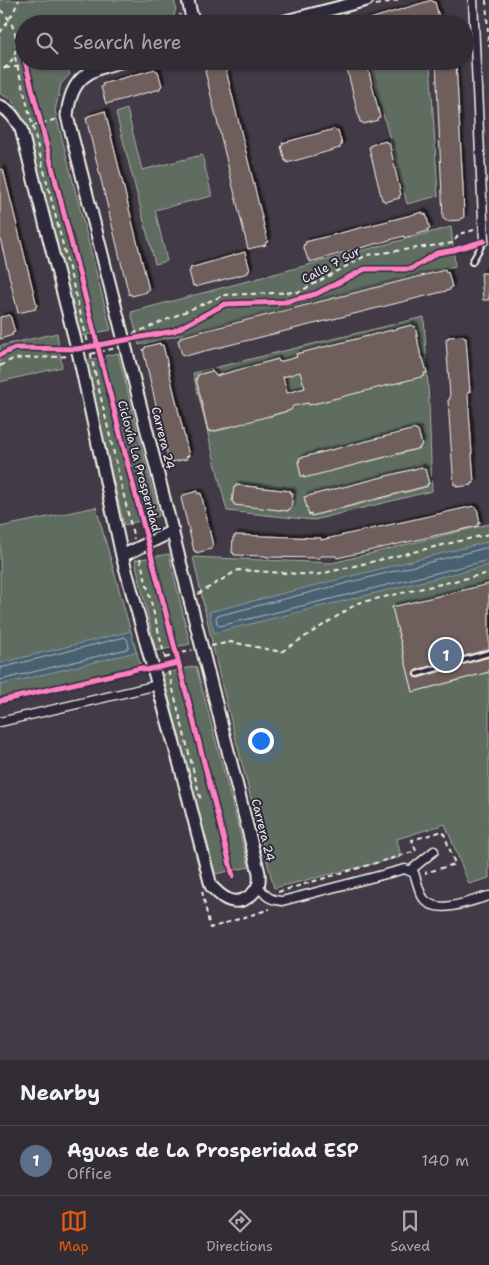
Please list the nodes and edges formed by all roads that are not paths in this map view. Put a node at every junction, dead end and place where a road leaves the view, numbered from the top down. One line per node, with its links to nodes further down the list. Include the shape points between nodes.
1 (188, 0): 4 (street)
2 (367, 0): 5 (street)
3 (474, 0): 8 (street)
4 (191, 15)
5 (309, 15)
6 (97, 70): 10 (street, Carrera 24, via 76,83 69,98 68,116 128,340)
7 (0, 106): 11 (street, via 27,128 82,353)
8 (484, 241): 9 (lane)
9 (472, 262)
10 (173, 531): 11 (street); 18 (street, Carrera 24, via 260,874)
11 (122, 556): 14 (street)
12 (489, 653): 13 (lane)
13 (417, 674)
14 (158, 685): 15 (street); 18 (street, via 211,886 221,896 233,901 248,898)
15 (0, 722)
16 (434, 851): 17 (street)
17 (411, 870): 18 (street, via 399,869 282,901 272,900); 19 (street, via 424,899 432,906 445,907)
18 (258, 886)
19 (489, 896)

